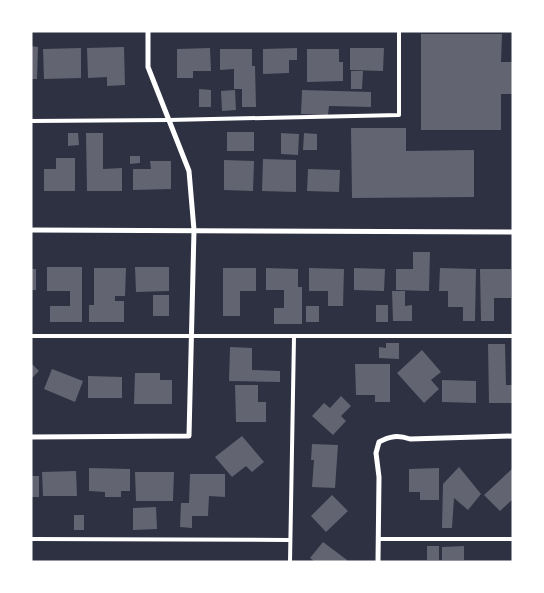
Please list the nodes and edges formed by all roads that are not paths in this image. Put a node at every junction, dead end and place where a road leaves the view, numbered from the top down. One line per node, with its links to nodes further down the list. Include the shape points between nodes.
1 (148, 31): 4 (street, via 148,67)
2 (399, 31): 4 (lane, via 399,116)
3 (31, 120): 4 (lane)
4 (169, 120): 6 (street, via 189,171)
5 (31, 230): 6 (street)
6 (194, 230): 7 (street); 9 (street)
7 (513, 232)
8 (31, 336): 9 (lane)
9 (192, 336): 10 (lane); 13 (street, via 189,436)
10 (294, 336): 11 (lane); 17 (lane)
11 (513, 336)
12 (513, 436): 15 (street, via 410,439 400,436 379,442 376,453)
13 (31, 437)
14 (31, 539): 17 (lane)
15 (379, 539): 16 (lane); 19 (street)
16 (513, 539)
17 (290, 540): 18 (lane)
18 (290, 562)
19 (378, 562)

